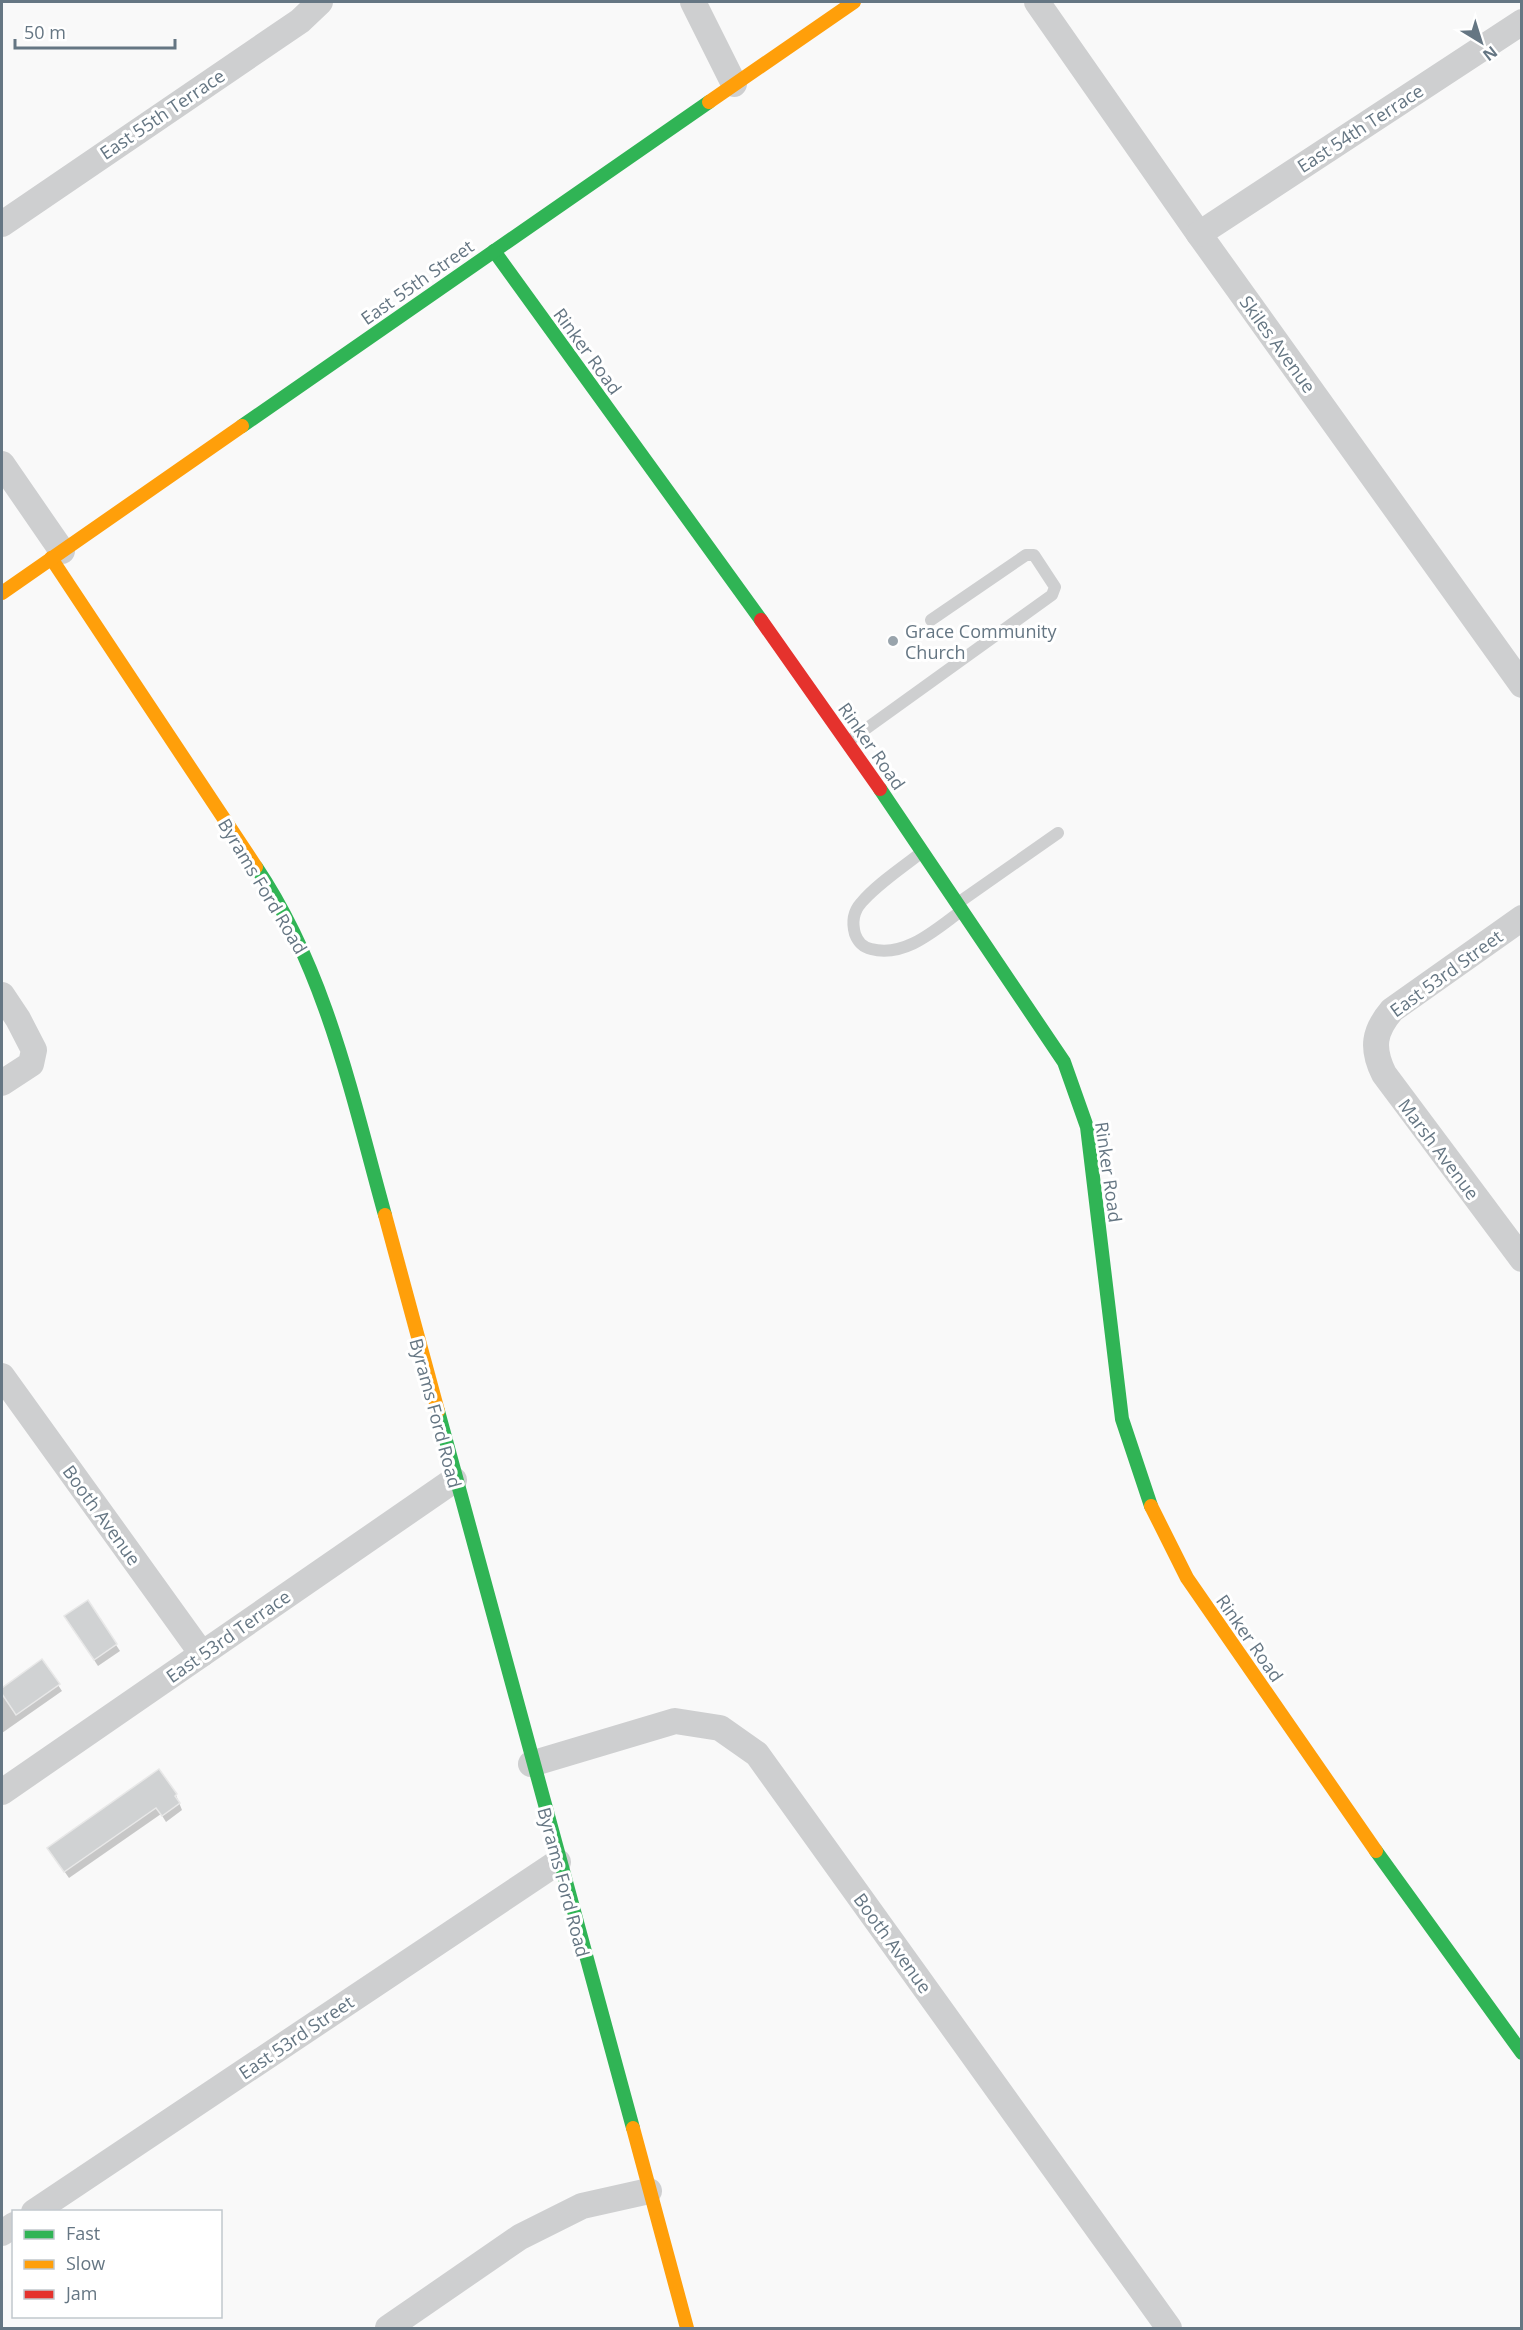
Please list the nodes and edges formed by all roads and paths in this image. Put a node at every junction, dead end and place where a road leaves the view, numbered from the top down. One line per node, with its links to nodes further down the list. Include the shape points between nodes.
1 (320, 2): 7 (street, East 55th Terrace, via 300,21)
2 (693, 2): 6 (street)
3 (854, 2): 6 (street, East 55th Street)
4 (1037, 2): 8 (street, Skiles Avenue)
5 (1521, 22): 8 (street, East 54th Terrace)
6 (734, 84): 9 (street, East 55th Street)
7 (2, 224)
8 (1199, 234): 14 (street, Skiles Avenue)
9 (494, 251): 11 (street, East 55th Street); 15 (street, Rinker Road)
10 (2, 464): 11 (street)
11 (57, 554): 12 (street, East 55th Street); 25 (street, Byrams Ford Road, via 260,872 307,960 338,1044)
12 (2, 593)
13 (931, 620): 15 (lane, via 1026,555 1034,555 1055,587 1052,595)
14 (1521, 685)
15 (848, 741): 17 (street, Rinker Road)
16 (1058, 833): 18 (lane)
17 (922, 851): 18 (street, Rinker Road); 18 (lane, via 861,903 854,915 857,941 865,947 893,951 929,935)
18 (960, 907): 30 (street, Rinker Road, via 1064,1062 1087,1127 1122,1419 1150,1505 1187,1578)
19 (1521, 918): 21 (street, East 53rd Street, via 1392,1010)
20 (2, 995): 22 (street, via 34,1050 31,1064)
21 (1377, 1032): 23 (street, Marsh Avenue, via 1376,1058 1384,1074)
22 (2, 1083)
23 (1521, 1259)
24 (2, 1376): 26 (street, Booth Avenue)
25 (454, 1480): 26 (street, East 53rd Terrace); 27 (street, Byrams Ford Road)
26 (202, 1653): 28 (street, East 53rd Terrace)
27 (531, 1764): 29 (street, Byrams Ford Road); 35 (street, Booth Avenue, via 675,1721 720,1728 757,1754)
28 (2, 1792)
29 (558, 1862): 31 (street, Byrams Ford Road); 32 (street, East 53rd Street)
30 (1521, 2053)
31 (649, 2191): 33 (street, via 582,2206 520,2237); 34 (street, Byrams Ford Road)
32 (36, 2210)
33 (388, 2328)
34 (687, 2328)
35 (1169, 2328)

